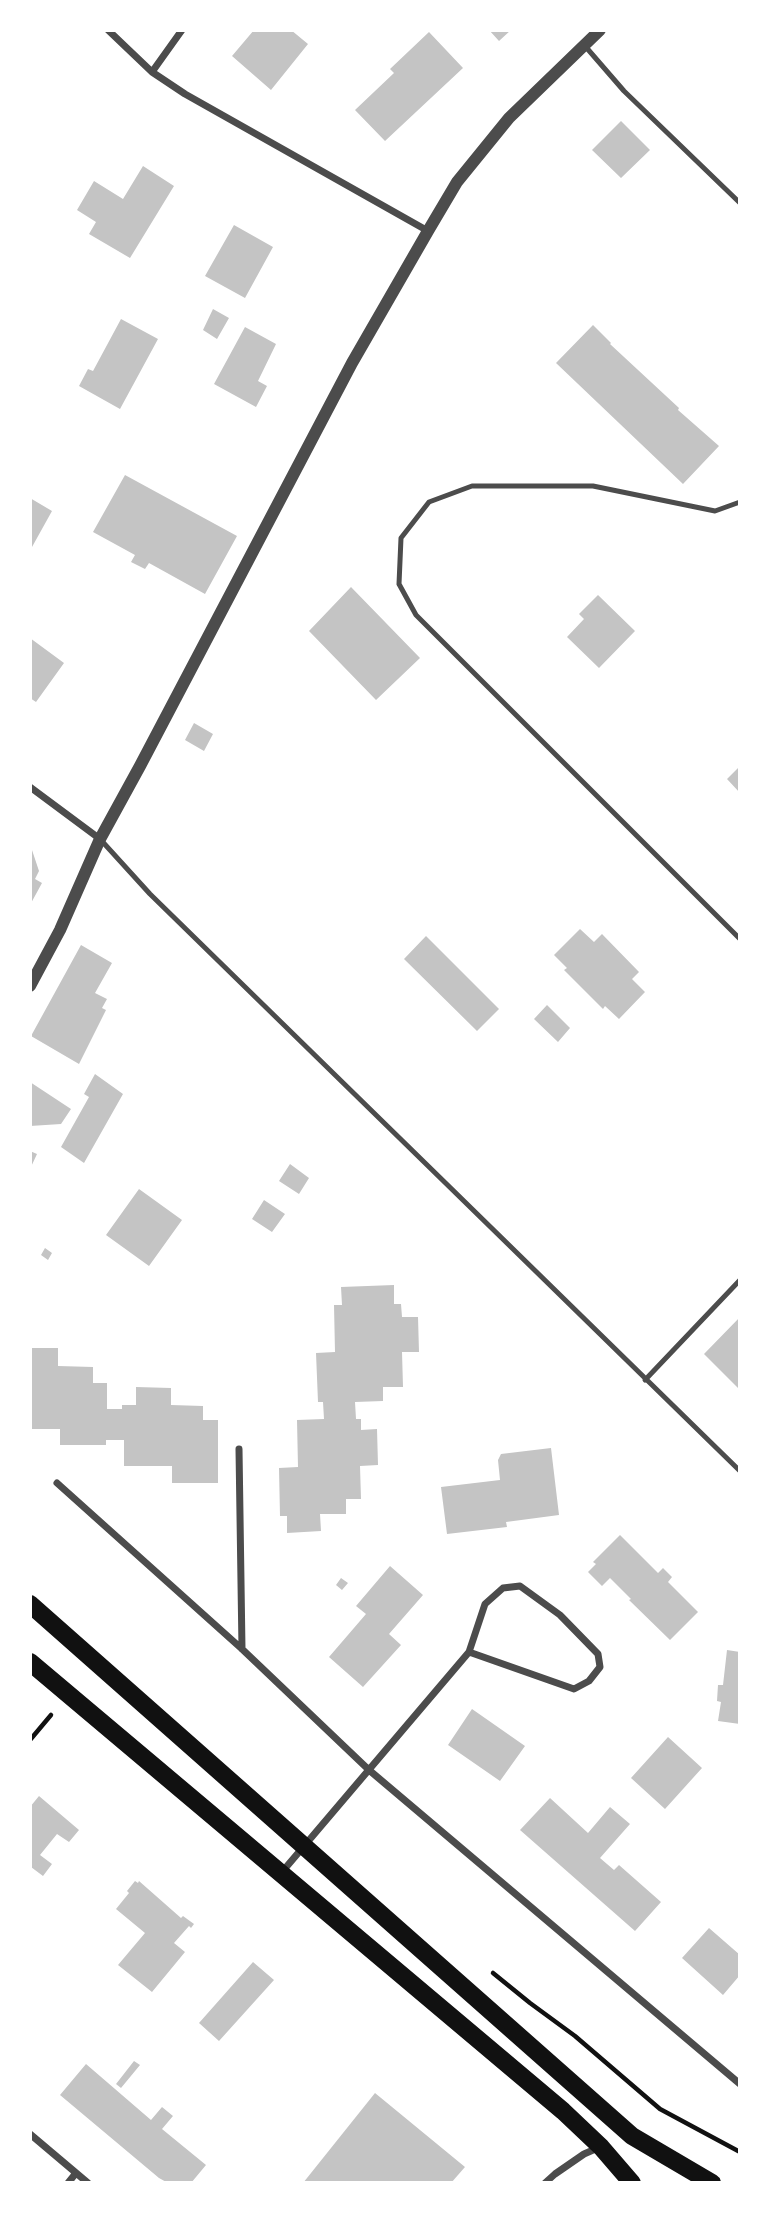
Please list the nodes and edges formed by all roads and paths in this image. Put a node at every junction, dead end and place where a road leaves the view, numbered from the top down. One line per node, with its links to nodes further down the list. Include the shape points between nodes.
1 (108, 30): 5 (street)
2 (182, 30): 5 (street)
3 (600, 30): 4 (street)
4 (584, 45): 6 (lane, via 624,91); 7 (street, via 509,118 457,183)
5 (152, 72): 7 (street)
6 (740, 203)
7 (428, 231): 10 (street, via 352,363)
8 (740, 502): 11 (lane, via 715,511 593,486 472,486 429,502 401,538 400,584 416,615)
9 (30, 787): 10 (street)
10 (100, 839): 12 (street, via 61,930); 14 (lane, via 150,894)
11 (740, 939)
12 (30, 986)
13 (740, 1280): 14 (lane)
14 (645, 1380): 16 (lane)
15 (239, 1449): 19 (street)
16 (740, 1471)
17 (57, 1483): 19 (street)
18 (30, 1604): 25 (main road)
19 (242, 1649): 24 (street)
20 (469, 1652): 20 (street, via 485,1604 503,1588 520,1586 560,1615 598,1654 600,1667 589,1681 574,1689); 24 (street)
21 (30, 1662): 26 (main road)
22 (56, 1709): 23 (path)
23 (30, 1740)
24 (369, 1770): 25 (street); 28 (street)
25 (304, 1845): 26 (street); 37 (main road, via 632,2136)
26 (281, 1873): 30 (main road)
27 (488, 1969): 31 (path, via 660,2109)
28 (740, 2084)
29 (30, 2134): 32 (street)
30 (601, 2147): 35 (street); 36 (main road)
31 (740, 2152)
32 (76, 2174): 33 (street); 34 (street)
33 (68, 2183)
34 (88, 2183)
35 (545, 2183)
36 (632, 2183)
37 (712, 2183)

